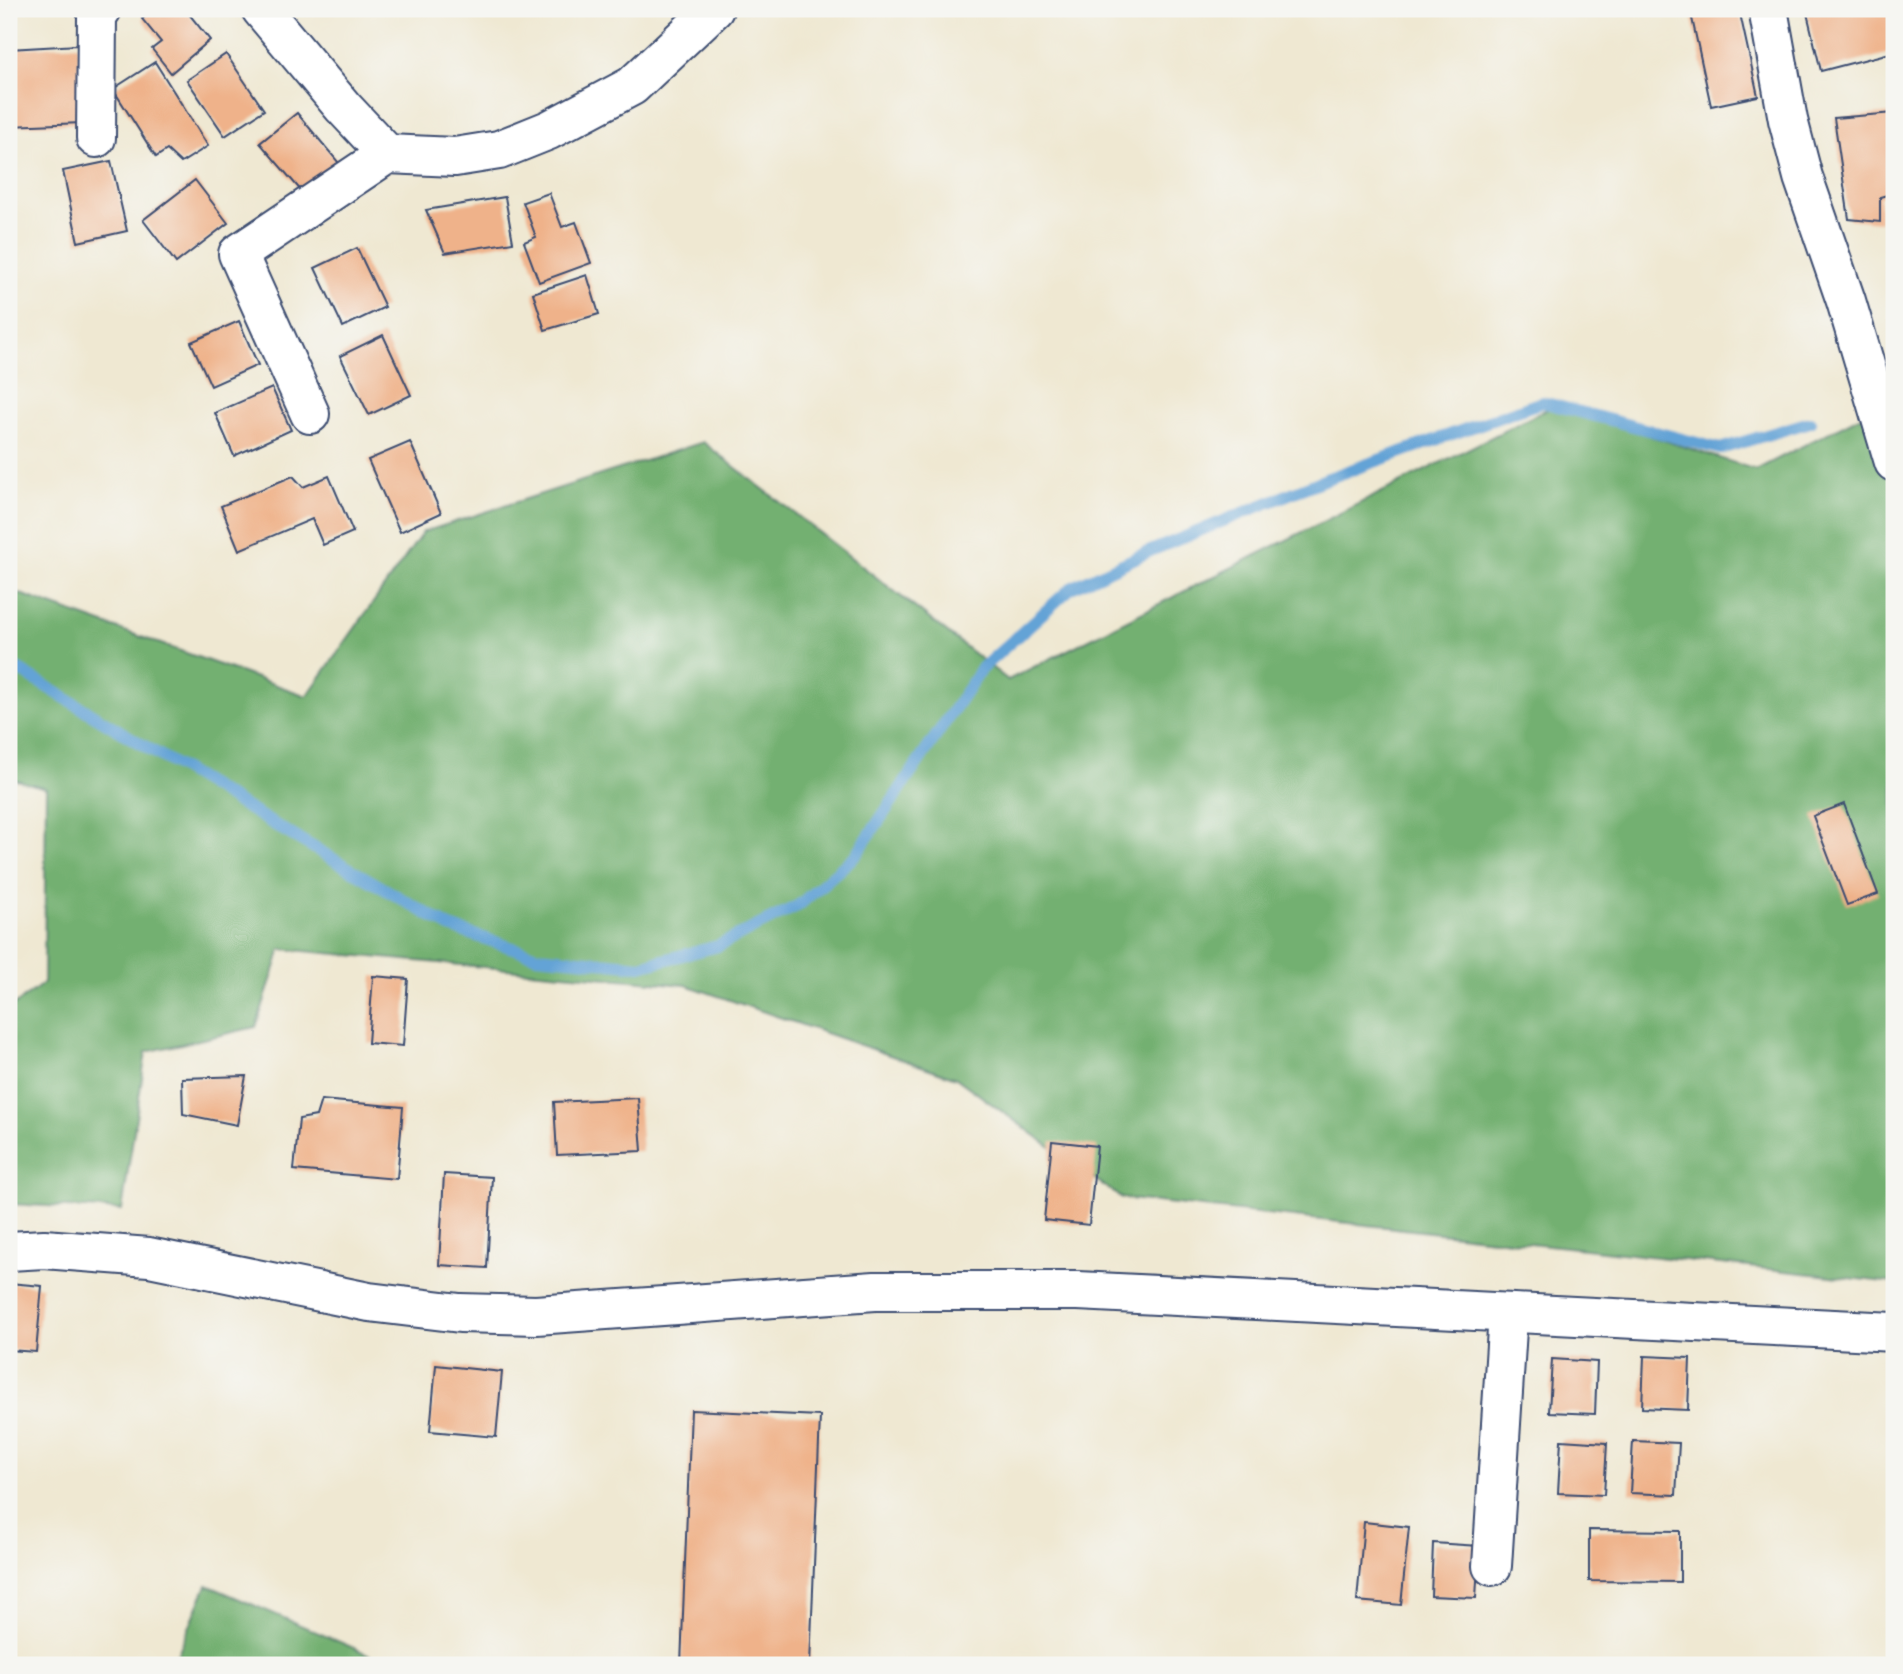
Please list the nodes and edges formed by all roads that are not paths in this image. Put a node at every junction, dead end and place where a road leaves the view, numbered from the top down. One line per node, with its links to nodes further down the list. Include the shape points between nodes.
1 (102, 9): 5 (street, via 97,16)
2 (261, 9): 6 (street)
3 (714, 9): 6 (street, via 632,86 549,130 499,150 466,155)
4 (1768, 9): 8 (street, via 1803,177)
5 (96, 138)
6 (387, 154): 7 (street, via 238,254)
7 (310, 414)
8 (1894, 462)
9 (9, 1251): 10 (street, via 149,1257 369,1302 460,1312 536,1315 875,1291 1078,1290)
10 (1508, 1313): 11 (street); 12 (street)
11 (1894, 1332)
12 (1492, 1566)

